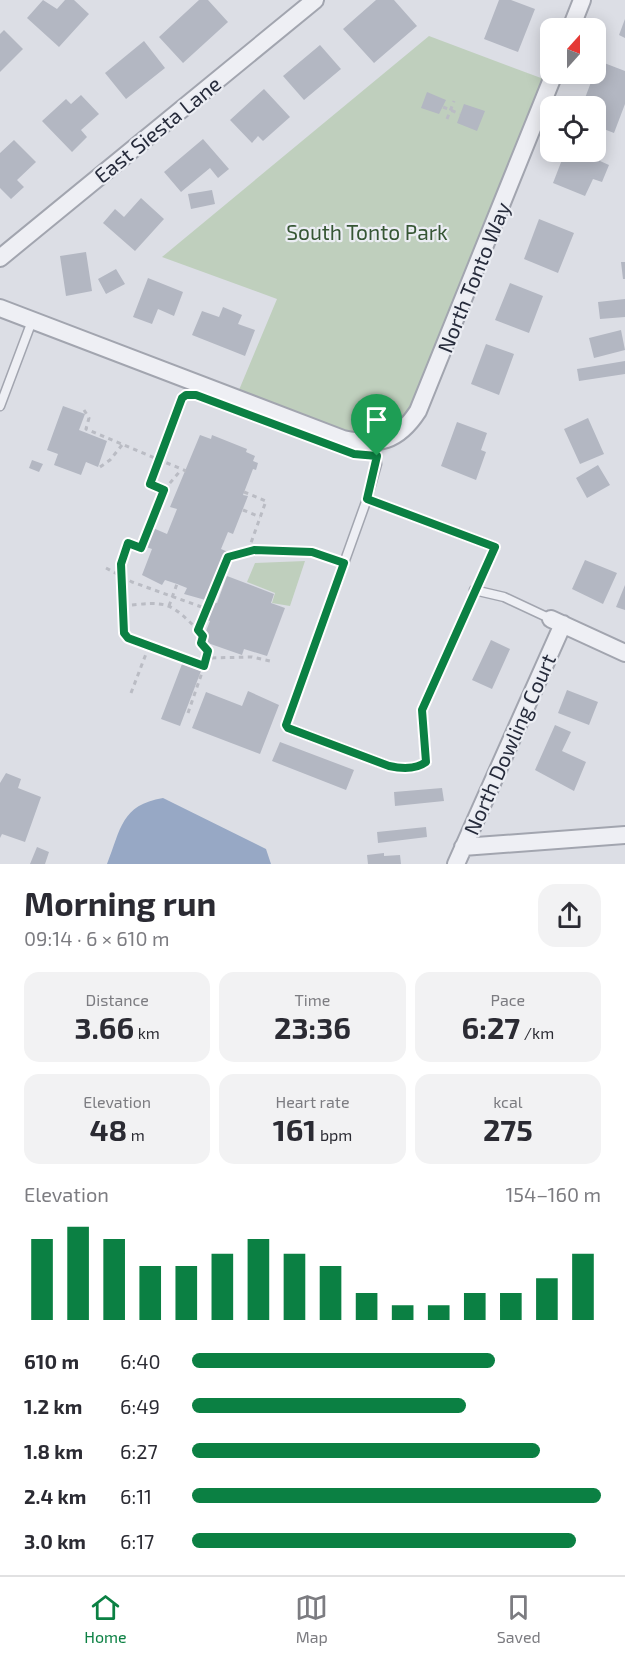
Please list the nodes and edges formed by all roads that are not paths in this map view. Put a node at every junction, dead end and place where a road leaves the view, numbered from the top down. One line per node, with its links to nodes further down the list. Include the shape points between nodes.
1 (315, 0): 5 (street, East Siesta Lane)
2 (582, 0): 3 (street)
3 (575, 18)
4 (550, 84): 9 (street, North Tonto Way, via 418,411 404,430)
5 (0, 258)
6 (0, 308): 7 (street, North Tonto Way)
7 (32, 321): 8 (lane); 9 (street, North Tonto Way, via 322,432 357,442)
8 (0, 406)
9 (374, 442): 10 (lane, via 377,464)
10 (367, 499): 11 (lane, via 495,547); 11 (lane, via 288,728 399,769 419,767 426,762 422,710)
11 (474, 590): 12 (lane, via 504,597)
12 (557, 621): 13 (street); 15 (street, North Dowling Court)
13 (625, 653)
14 (625, 835): 15 (street)
15 (463, 847): 16 (street, North Dowling Court)
16 (456, 864)

